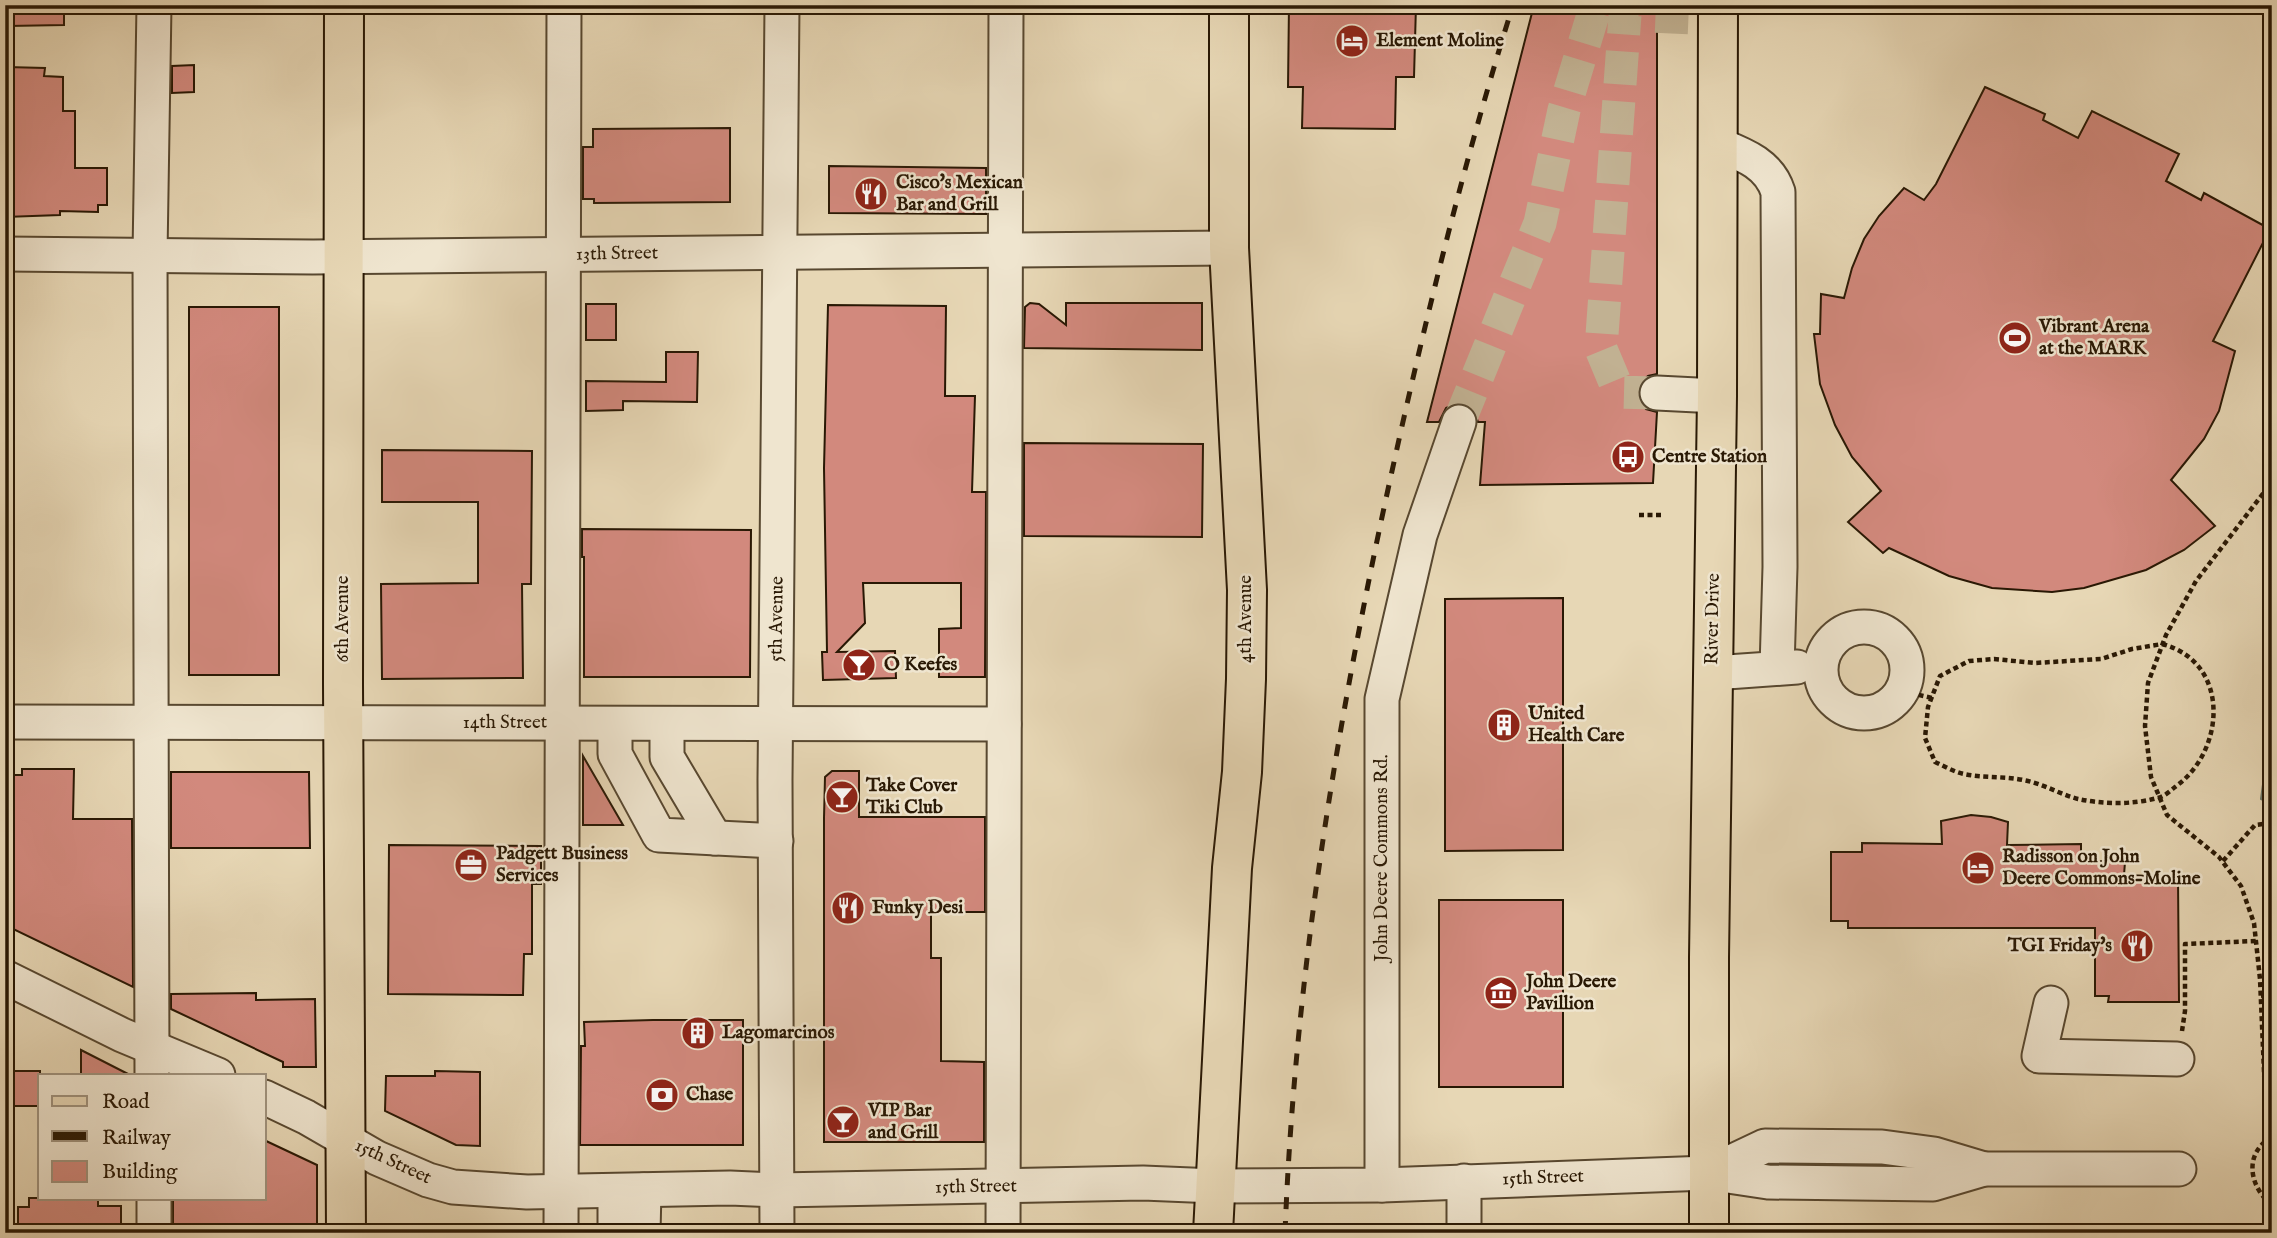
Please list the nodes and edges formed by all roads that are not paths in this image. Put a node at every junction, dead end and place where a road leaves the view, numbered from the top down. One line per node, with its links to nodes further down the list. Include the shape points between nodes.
1 (154, 5): 13 (street)
2 (344, 5): 15 (main road, 6th Avenue)
3 (564, 5): 14 (street)
4 (782, 5): 11 (street, 5th Avenue)
5 (1006, 5): 10 (street)
6 (1229, 5): 9 (main road, 4th Avenue)
7 (1718, 5): 8 (main road, River Drive)
8 (1717, 144): 17 (main road, River Drive); 20 (street, via 1758,162 1777,192)
9 (1229, 248): 10 (street, 13th Street); 44 (main road, 4th Avenue, via 1247,590 1246,679)
10 (1004, 250): 11 (street, 13th Street); 29 (street)
11 (780, 252): 14 (street, 13th Street); 28 (street, 5th Avenue)
12 (5, 254): 13 (street, 13th Street)
13 (150, 254): 15 (street, 13th Street); 22 (street)
14 (564, 254): 15 (street, 13th Street); 25 (street)
15 (343, 256): 24 (main road, 6th Avenue)
16 (1657, 393): 17 (street)
17 (1717, 396): 21 (main road, River Drive)
18 (1448, 422): 42 (street, John Deere Commons Rd., via 1382,699)
19 (1820, 666): 19 (street, via 1833,639 1845,630 1867,626 1882,630 1903,651 1917,694 1880,710 1845,709 1824,688); 20 (street)
20 (1777, 668): 21 (street)
21 (1713, 673): 40 (main road, River Drive)
22 (153, 721): 23 (street, 14th Street); 24 (street, 14th Street); 35 (street)
23 (5, 722)
24 (343, 722): 25 (street, 14th Street); 38 (main road, 6th Avenue)
25 (562, 723): 26 (street, 14th Street); 47 (street)
26 (604, 724): 27 (street, 14th Street); 30 (street, via 615,754)
27 (658, 724): 28 (street, 14th Street); 30 (street)
28 (776, 724): 29 (street, 14th Street); 31 (street, 5th Avenue)
29 (1004, 724): 43 (street)
30 (687, 837): 31 (street)
31 (776, 841): 46 (street, 5th Avenue)
32 (5, 977): 35 (street, via 122,1035)
33 (2051, 1003): 34 (street, via 2039,1056)
34 (2177, 1059)
35 (152, 1061): 36 (street)
36 (213, 1074)
37 (266, 1098): 38 (street, 15th Street)
38 (346, 1140): 47 (street, 15th Street, via 377,1158 453,1187); 50 (main road, 6th Avenue)
39 (2179, 1169): 40 (street, 15th Street, via 1984,1169 1933,1184 1768,1182)
40 (1708, 1173): 41 (street, 15th Street); 60 (main road, River Drive)
41 (1464, 1181): 42 (street, 15th Street); 59 (street)
42 (1382, 1185): 44 (street, 15th Street)
43 (1005, 1186): 44 (street, 15th Street); 46 (street, 15th Street); 57 (street)
44 (1215, 1186): 58 (main road, 4th Avenue)
45 (622, 1191): 46 (street, 15th Street); 47 (street, 15th Street); 52 (street); 53 (street); 54 (street); 55 (street)
46 (777, 1191): 56 (street, 5th Avenue)
47 (561, 1192): 51 (street)
48 (154, 1200): 49 (street)
49 (154, 1233)
50 (346, 1233)
51 (561, 1233)
52 (600, 1233)
53 (615, 1233)
54 (628, 1233)
55 (643, 1233)
56 (777, 1233)
57 (1003, 1233)
58 (1213, 1233)
59 (1464, 1233)
60 (1709, 1233)

